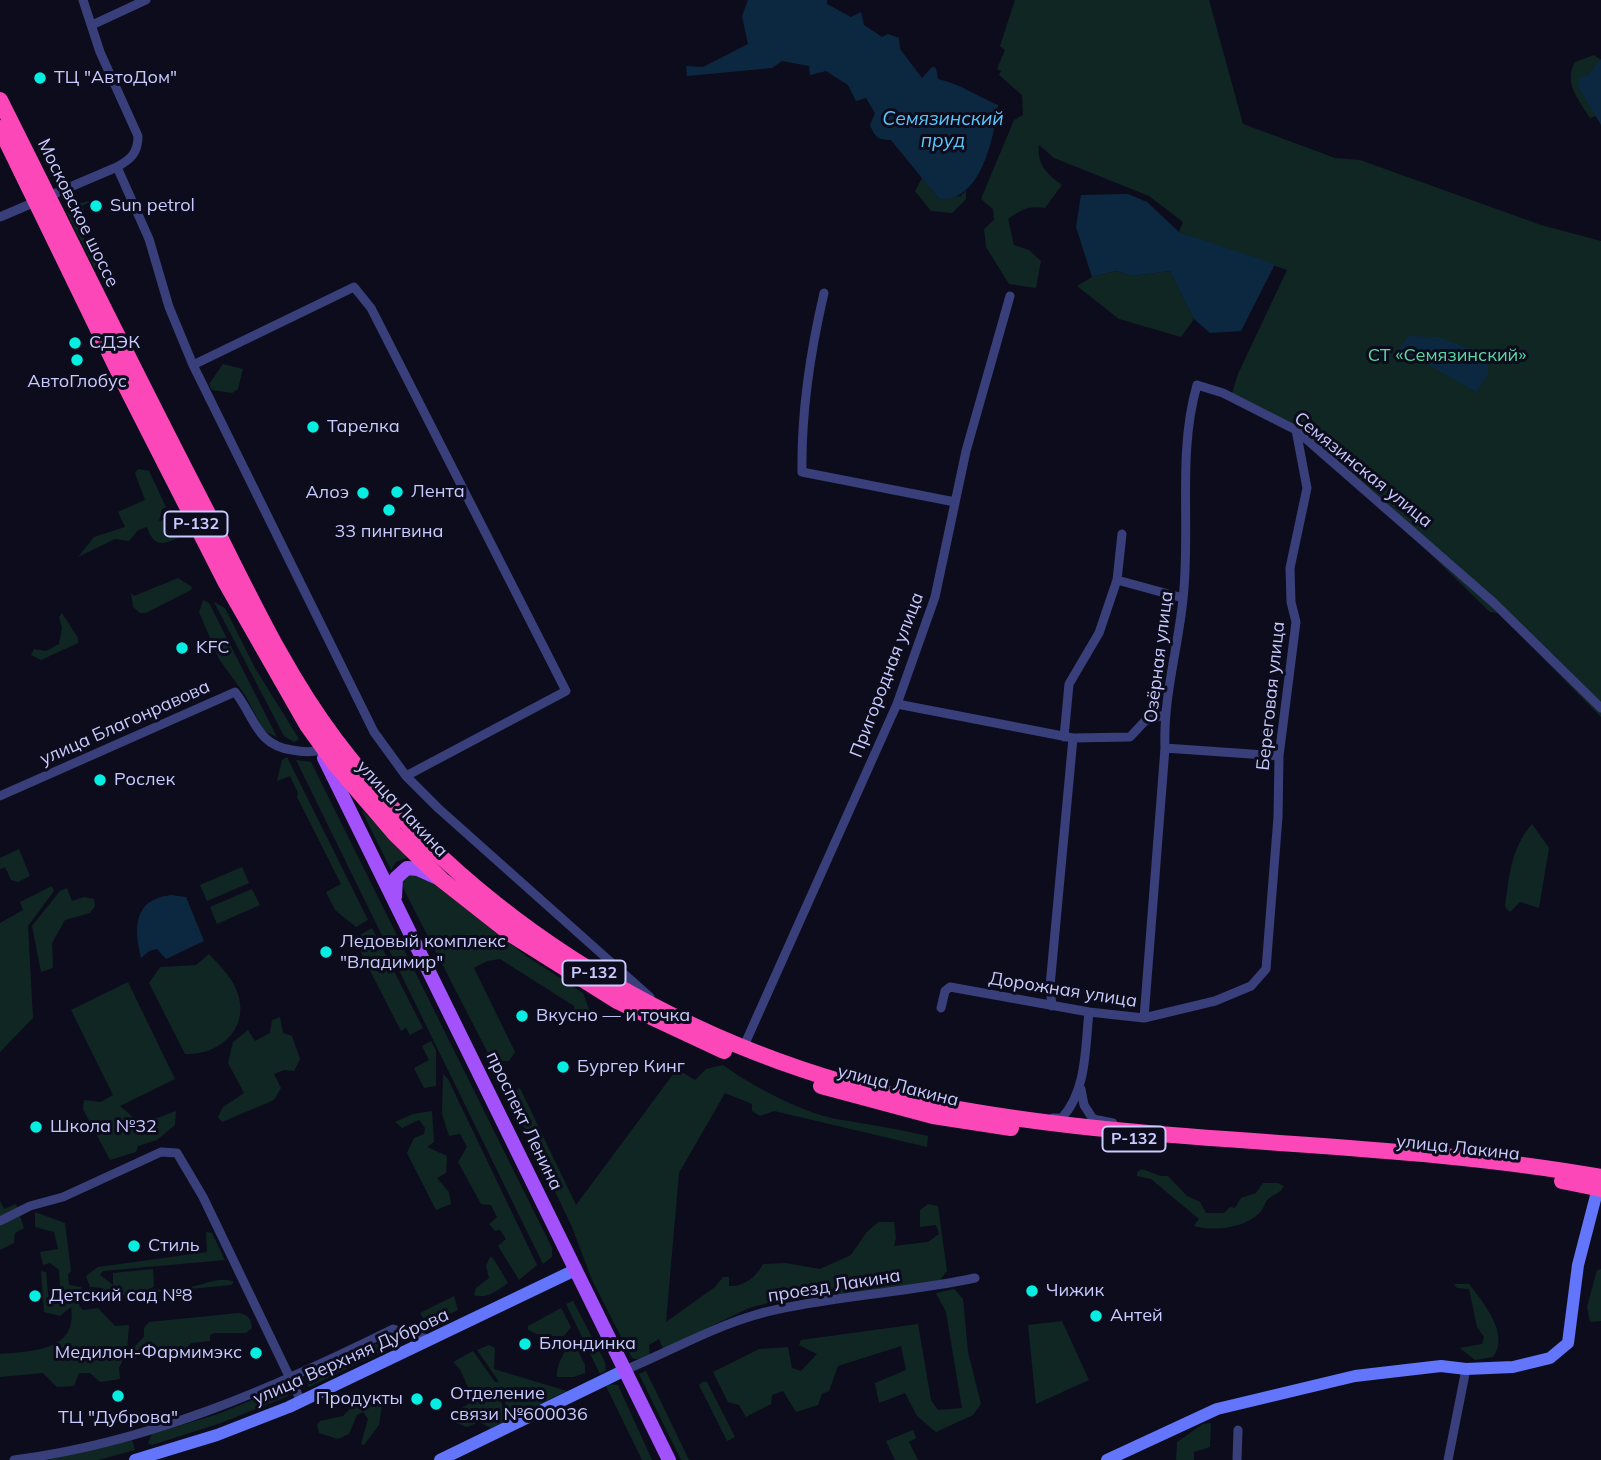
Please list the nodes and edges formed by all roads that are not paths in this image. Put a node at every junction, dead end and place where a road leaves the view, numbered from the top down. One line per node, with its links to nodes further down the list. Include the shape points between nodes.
1 (83, 0): 3 (street)
2 (146, 0): 3 (street)
3 (92, 24): 6 (street, via 138,135 138,148 130,160)
4 (0, 100): 7 (highway, Московское шоссе / Р-132)
5 (0, 128): 7 (highway, Московское шоссе / Р-132)
6 (117, 167): 7 (street); 11 (street, via 149,239 174,323)
7 (42, 199): 8 (street); 21 (highway, Московское шоссе / Р-132)
8 (0, 217)
9 (824, 293): 14 (street, via 803,405 802,472)
10 (1010, 296): 14 (street, Пригородная улица)
11 (193, 365): 26 (street, via 363,712); 26 (street, via 354,287 378,321 566,691)
12 (1197, 385): 13 (street, Семязинская улица); 17 (street, Озёрная улица, via 1188,417)
13 (1296, 430): 19 (street, Семязинская улица, via 1494,603); 25 (street, Береговая улица, via 1307,488 1290,568 1296,622)
14 (955, 502): 18 (street, Пригородная улица, via 935,597)
15 (1122, 534): 16 (street)
16 (1117, 580): 17 (street); 22 (street, via 1099,633 1069,684)
17 (1183, 598): 20 (street, Озёрная улица)
18 (897, 704): 22 (street); 38 (street, Пригородная улица)
19 (1601, 708)
20 (1164, 715): 22 (street, via 1144,721 1130,737); 23 (street, Озёрная улица)
21 (312, 720): 24 (highway, улица Лакина / Р-132); 27 (highway, улица Лакина / Р-132)
22 (1068, 737): 33 (street)
23 (1165, 748): 25 (street); 36 (street, Озёрная улица)
24 (327, 753): 27 (main road); 28 (street, улица Благонравова, via 287,750 264,740 235,692); 29 (highway, улица Лакина / Р-132)
25 (1279, 756): 32 (street, Береговая улица)
26 (406, 776): 37 (street, via 647,995)
27 (381, 794): 29 (main road, via 366,788); 37 (highway, улица Лакина / Р-132, via 467,879 542,940 642,1001)
28 (0, 796)
29 (351, 800): 30 (highway, улица Лакина / Р-132); 31 (main road, проспект Ленина)
30 (442, 880): 31 (main road, via 413,868 402,870 394,883); 42 (highway, улица Лакина / Р-132, via 546,959 617,1001 699,1041 846,1095 976,1124 1430,1163)
31 (397, 905): 44 (main road, проспект Ленина)
32 (1266, 969): 36 (street, Дорожная улица, via 1251,986 1215,1001)
33 (1052, 1006): 34 (street, Дорожная улица, via 950,987); 35 (street, Дорожная улица)
34 (941, 1008)
35 (1089, 1012): 36 (street, Дорожная улица); 39 (street)
36 (1144, 1018)
37 (696, 1027): 38 (highway, улица Лакина / Р-132)
38 (743, 1048): 40 (highway, улица Лакина / Р-132, via 870,1090)
39 (1081, 1084): 40 (street, via 1075,1104 1062,1118); 41 (street, via 1084,1105 1093,1119)
40 (1016, 1119): 41 (highway, улица Лакина / Р-132)
41 (1142, 1130): 42 (highway, улица Лакина / Р-132, via 1433,1153)
42 (1600, 1185): 47 (street, via 1578,1265 1568,1343 1550,1358)
43 (0, 1222): 49 (street, via 161,1152 177,1153 210,1210)
44 (575, 1270): 46 (street, улица Верхняя Дуброва); 48 (main road, проспект Ленина)
45 (975, 1278): 48 (street, проезд Лакина, via 779,1308 728,1323)
46 (431, 1339): 49 (street, via 393,1329); 50 (street, улица Верхняя Дуброва)
47 (1466, 1369): 56 (street, via 1441,1366 1355,1376 1217,1409); 58 (street)
48 (625, 1370): 54 (street); 55 (main road, проспект Ленина)
49 (290, 1379): 50 (street); 52 (street, via 137,1433)
50 (301, 1401): 53 (street, улица Верхняя Дуброва, via 217,1435)
51 (1238, 1430): 57 (street)
52 (15, 1460)
53 (135, 1460)
54 (440, 1460)
55 (669, 1460)
56 (1107, 1460)
57 (1237, 1460)
58 (1448, 1460)

